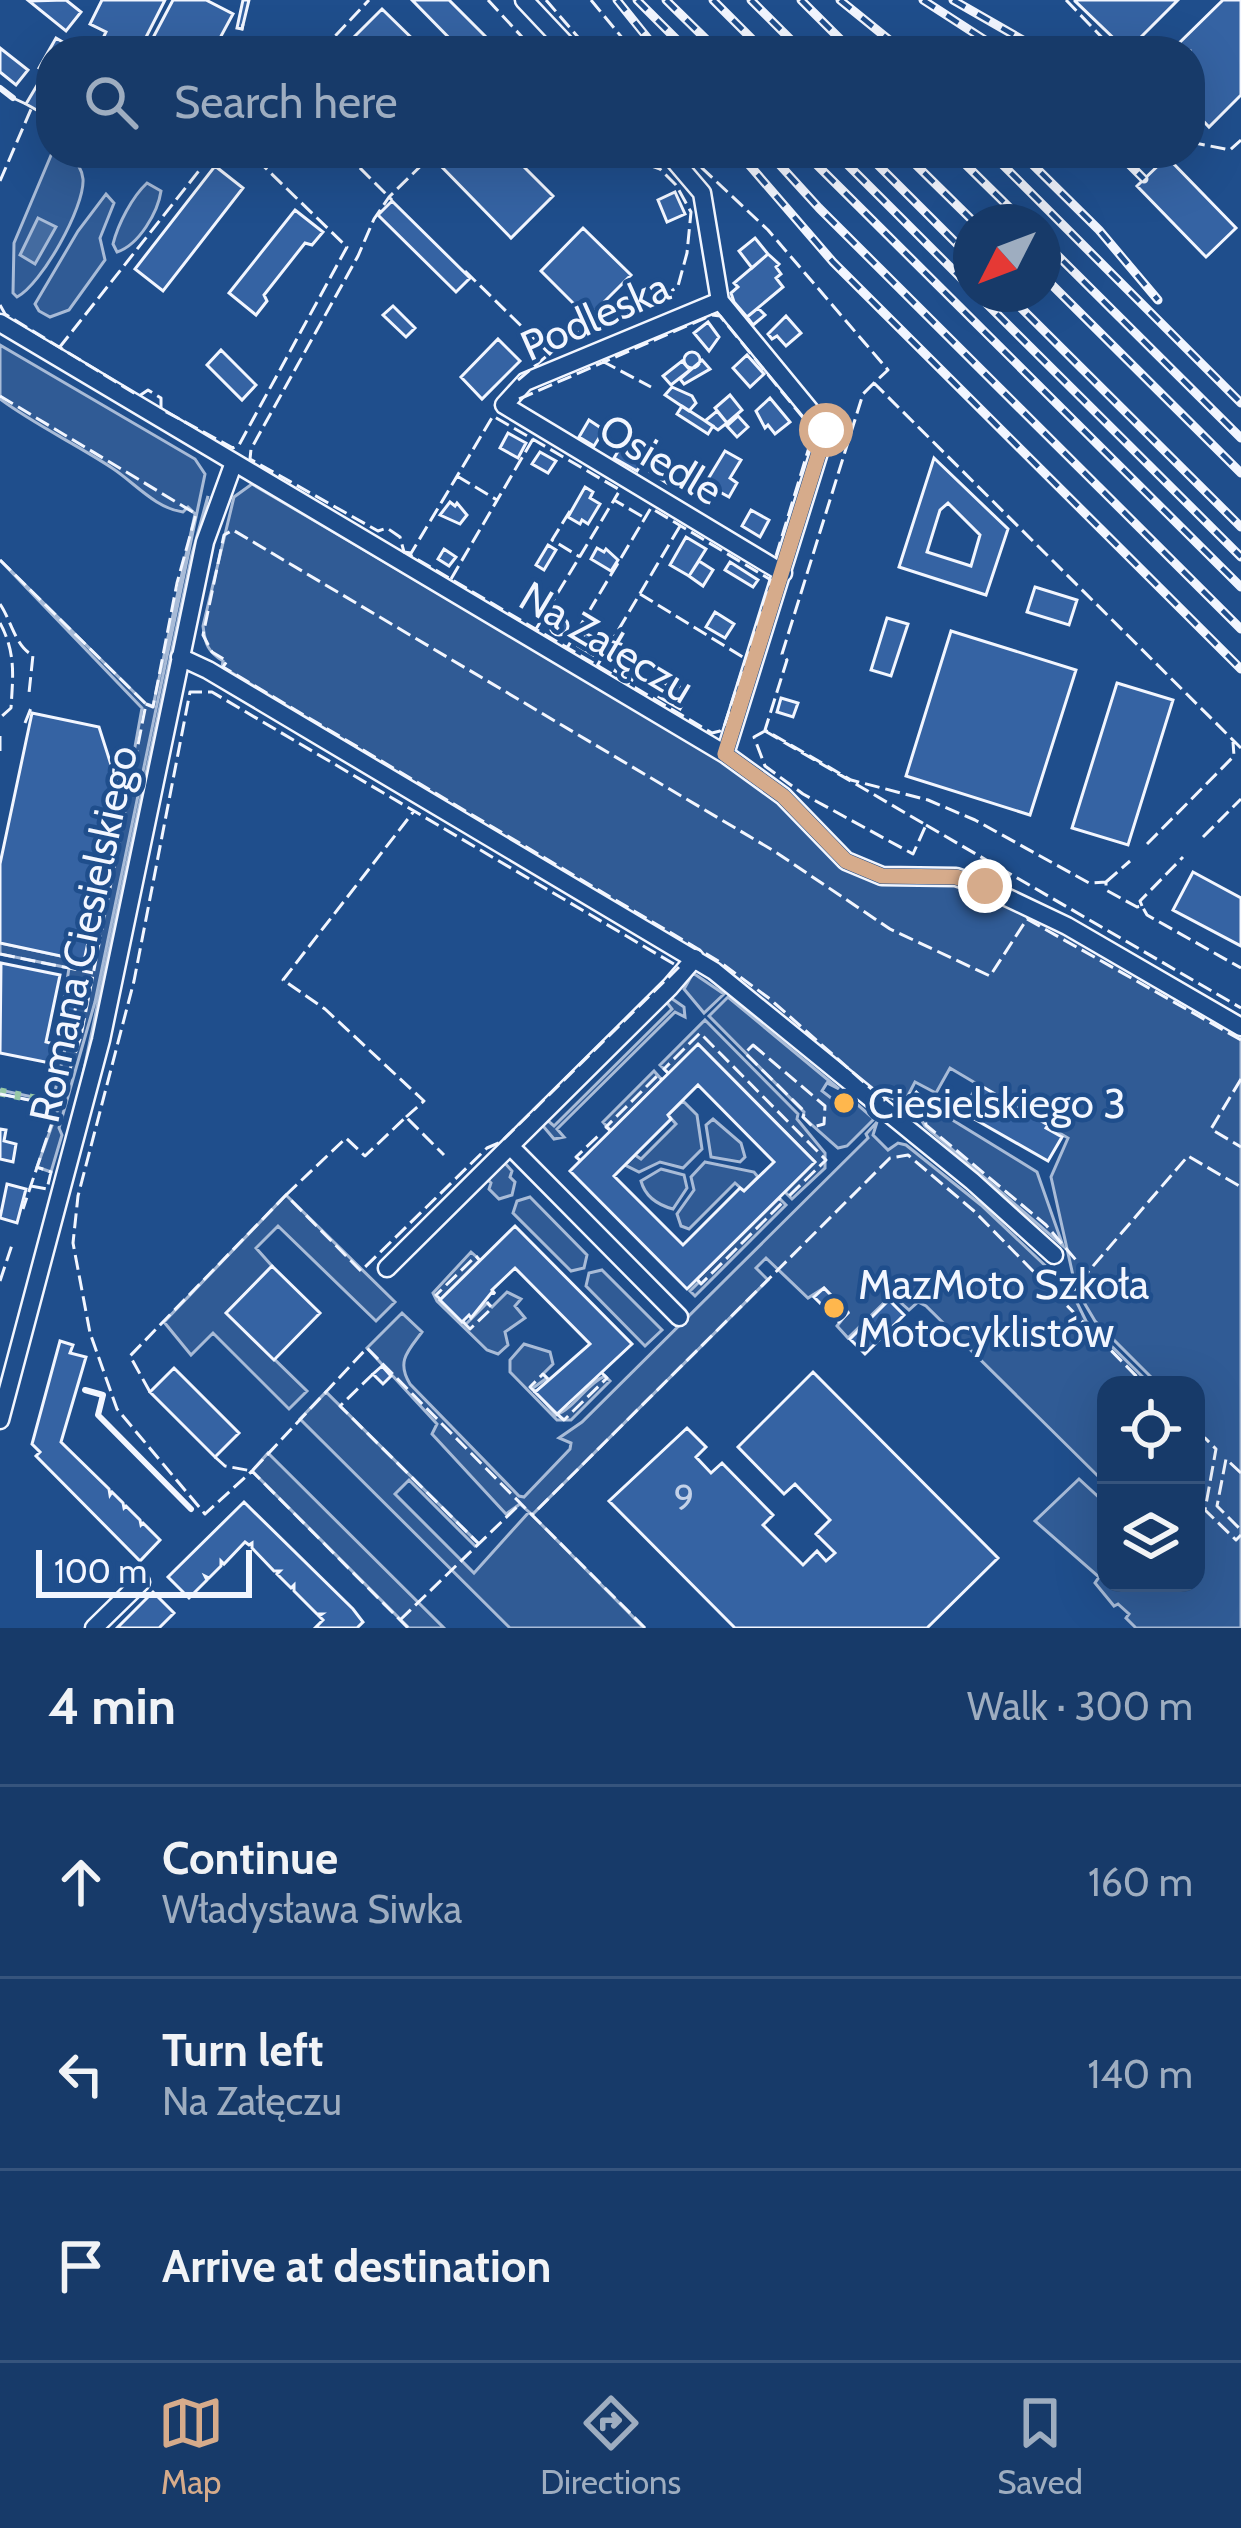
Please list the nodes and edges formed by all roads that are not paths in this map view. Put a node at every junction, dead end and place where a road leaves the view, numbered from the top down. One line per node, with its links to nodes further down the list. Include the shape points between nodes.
1 (524, 0): 2 (street)
2 (558, 36)
3 (681, 168): 4 (street, via 702,193)
4 (720, 301): 6 (street, Podleska, via 525,382); 8 (street, via 826,430)
5 (0, 323): 7 (street, Na Załęczu)
6 (504, 406): 8 (street, Osiedle)
7 (233, 465): 9 (street, Romana Ciesielskiego, via 212,517); 10 (street, Na Załęczu)
8 (783, 573): 10 (street)
9 (180, 657): 11 (street); 17 (street, Romana Ciesielskiego, via 100,1040)
10 (725, 754): 12 (street, Na Załęczu, via 783,796 846,861 882,876 956,877 985,886)
11 (694, 958): 13 (street); 14 (street)
12 (1241, 1027)
13 (510, 1146): 15 (street); 16 (street)
14 (1054, 1255)
15 (386, 1268)
16 (679, 1317)
17 (0, 1420)
18 (141, 1582): 19 (street)
19 (94, 1628)

